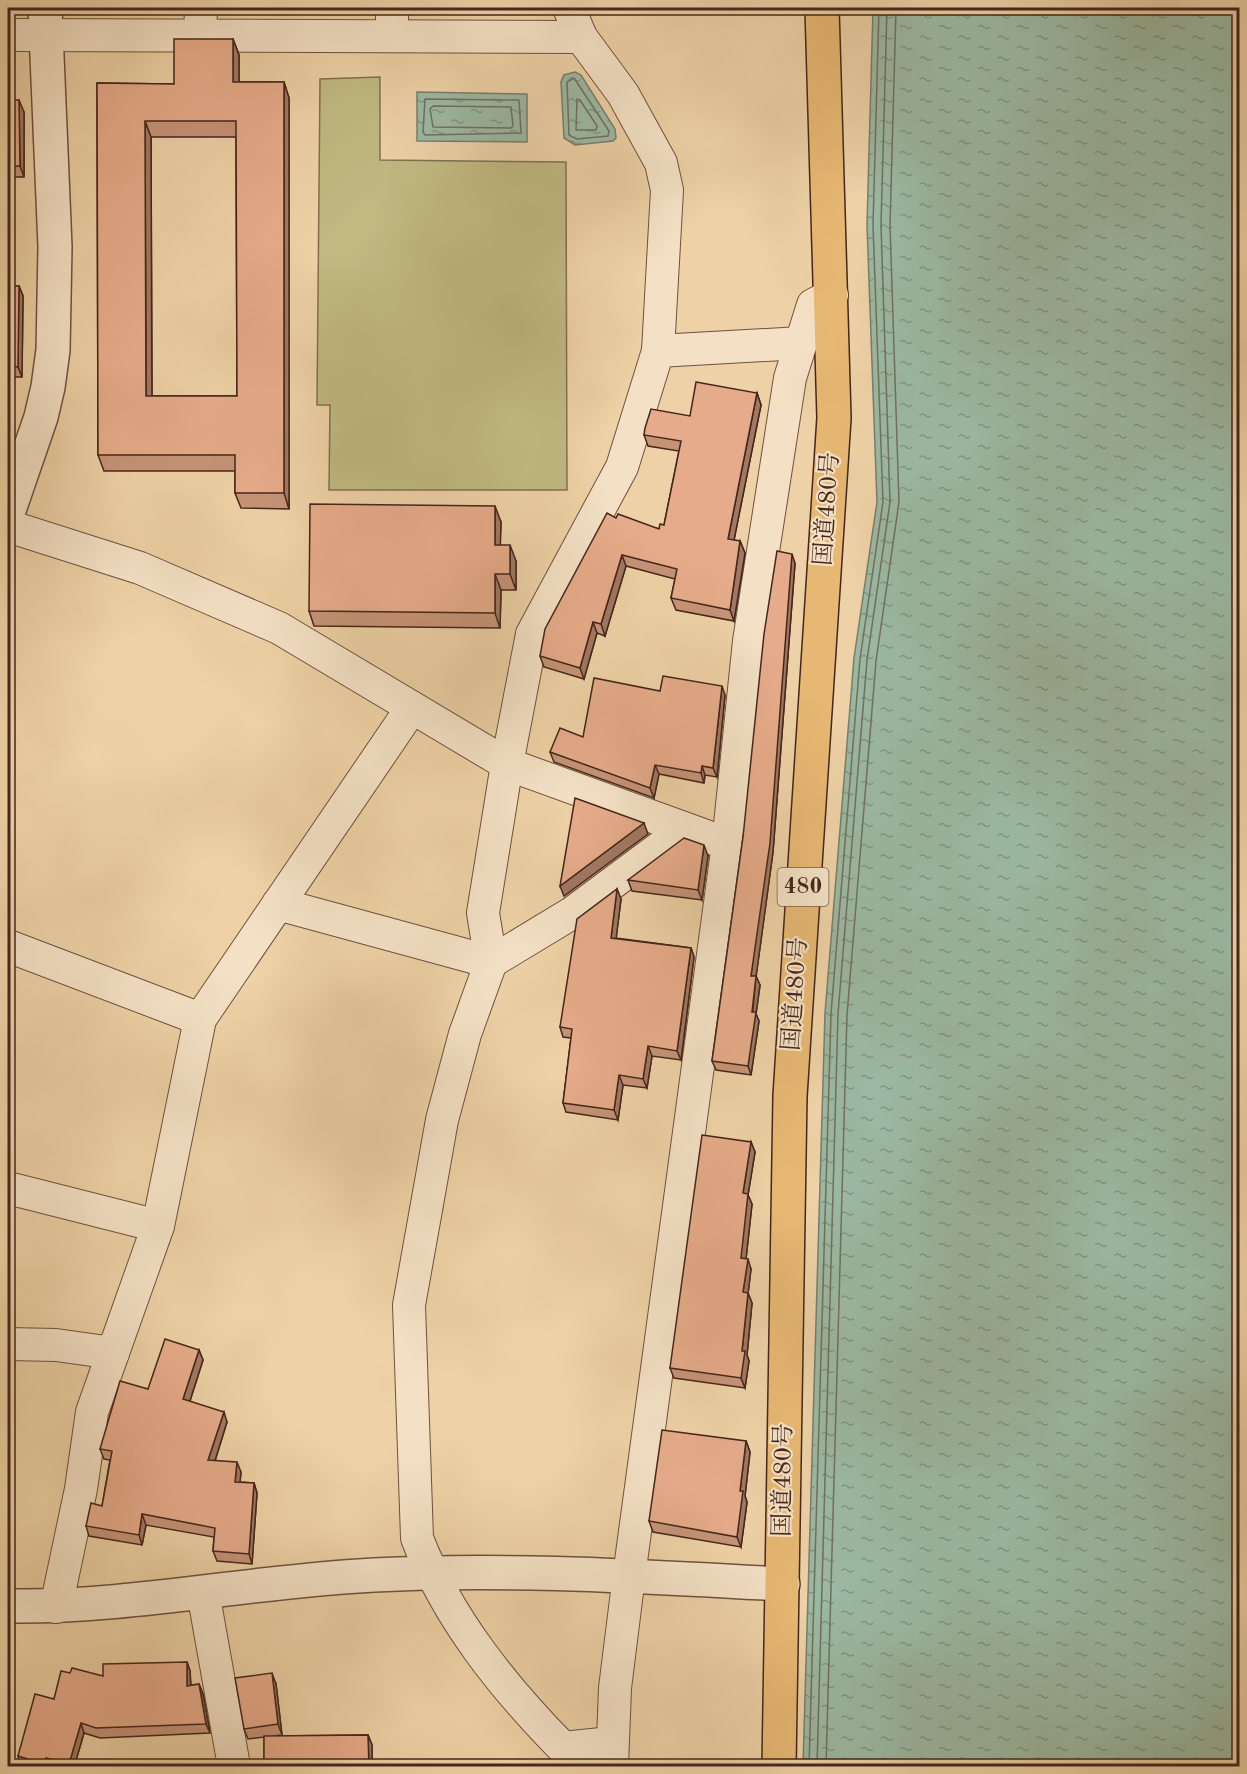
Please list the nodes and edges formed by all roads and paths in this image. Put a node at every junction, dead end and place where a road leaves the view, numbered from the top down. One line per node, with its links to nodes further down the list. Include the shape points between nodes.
1 (569, 8): 7 (street)
2 (822, 8): 8 (highway, 国道480号 / 480)
3 (45, 21): 4 (street); 6 (street); 11 (street, via 55,247 53,350 38,426)
4 (200, 22): 5 (street)
5 (392, 22): 7 (street)
6 (8, 35)
7 (581, 37): 10 (street, via 623,94 661,163 667,190)
8 (832, 295): 9 (street, via 813,305); 27 (highway, 国道480号 / 480, via 834,418 790,1096)
9 (801, 343): 10 (street); 16 (street, via 790,378 749,641)
10 (658, 351): 14 (street, via 622,467 532,634)
11 (8, 513)
12 (8, 526): 13 (street, via 140,568 279,628)
13 (411, 709): 14 (street); 17 (street)
14 (507, 764): 15 (street); 19 (street, via 483,914)
15 (685, 829): 16 (street); 19 (street, via 572,914)
16 (728, 844): 26 (street)
17 (278, 904): 19 (street); 20 (street)
18 (8, 946): 20 (street)
19 (491, 962): 25 (street, via 465,1034 442,1120 410,1305 417,1538)
20 (200, 1019): 22 (street)
21 (8, 1188): 22 (street)
22 (158, 1227): 24 (street)
23 (8, 1344): 24 (street, via 57,1345)
24 (112, 1353): 30 (street, via 92,1412 81,1489)
25 (430, 1573): 26 (street); 28 (street); 31 (street, via 489,1664 563,1748)
26 (629, 1576): 27 (street); 31 (street)
27 (783, 1584): 33 (highway, 国道480号 / 480)
28 (203, 1592): 30 (street); 32 (street)
29 (8, 1606): 30 (street)
30 (56, 1607)
31 (611, 1755)
32 (234, 1767)
33 (779, 1767)

